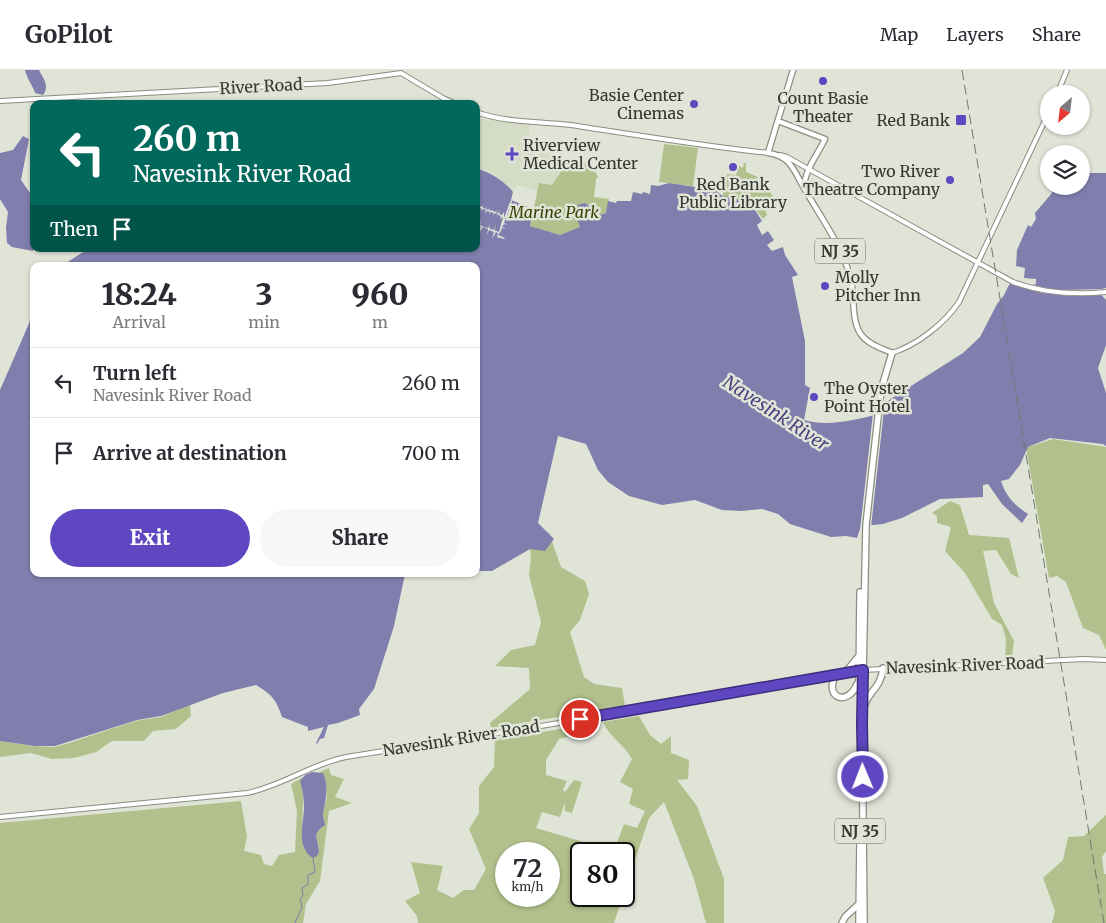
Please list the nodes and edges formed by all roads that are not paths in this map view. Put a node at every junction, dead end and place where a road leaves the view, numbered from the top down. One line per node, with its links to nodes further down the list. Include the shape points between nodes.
1 (793, 70): 7 (main road)
2 (1067, 70): 3 (main road)
3 (1061, 85)
4 (447, 100): 5 (main road, River Road, via 401,73 328,83)
5 (0, 101)
6 (480, 113): 9 (main road)
7 (778, 121): 9 (main road); 11 (main road, via 825,139)
8 (1040, 131): 13 (main road)
9 (768, 153): 10 (main road)
10 (779, 155): 11 (main road); 12 (main road, NJ 35, via 791,166)
11 (809, 169): 12 (main road); 13 (main road)
12 (804, 189): 15 (main road, NJ 35, via 846,264 860,333 868,342)
13 (978, 263): 14 (main road, via 1013,282 1033,288 1077,294); 15 (main road, via 959,302 947,317 920,338)
14 (1106, 292)
15 (892, 353): 16 (highway, NJ 35, via 880,398)
16 (865, 528): 17 (highway, NJ 35, via 861,558); 20 (highway, NJ 35)
17 (859, 655): 20 (highway, NJ 35); 21 (highway)
18 (1106, 660): 19 (main road, Navesink River Road)
19 (883, 668): 20 (main road, Navesink River Road); 24 (highway, via 881,681 866,700)
20 (861, 671): 21 (main road, Navesink River Road); 23 (highway, NJ 35); 24 (highway, NJ 35)
21 (845, 673): 22 (main road, Navesink River Road)
22 (836, 674): 23 (highway, via 832,690 842,698 852,693); 25 (main road, Navesink River Road, via 547,725 346,756 248,793)
23 (859, 680): 26 (highway, NJ 35)
24 (862, 716): 29 (highway, NJ 35)
25 (0, 817)
26 (859, 904): 27 (highway); 28 (highway, NJ 35)
27 (842, 923)
28 (859, 923)
29 (864, 923)

